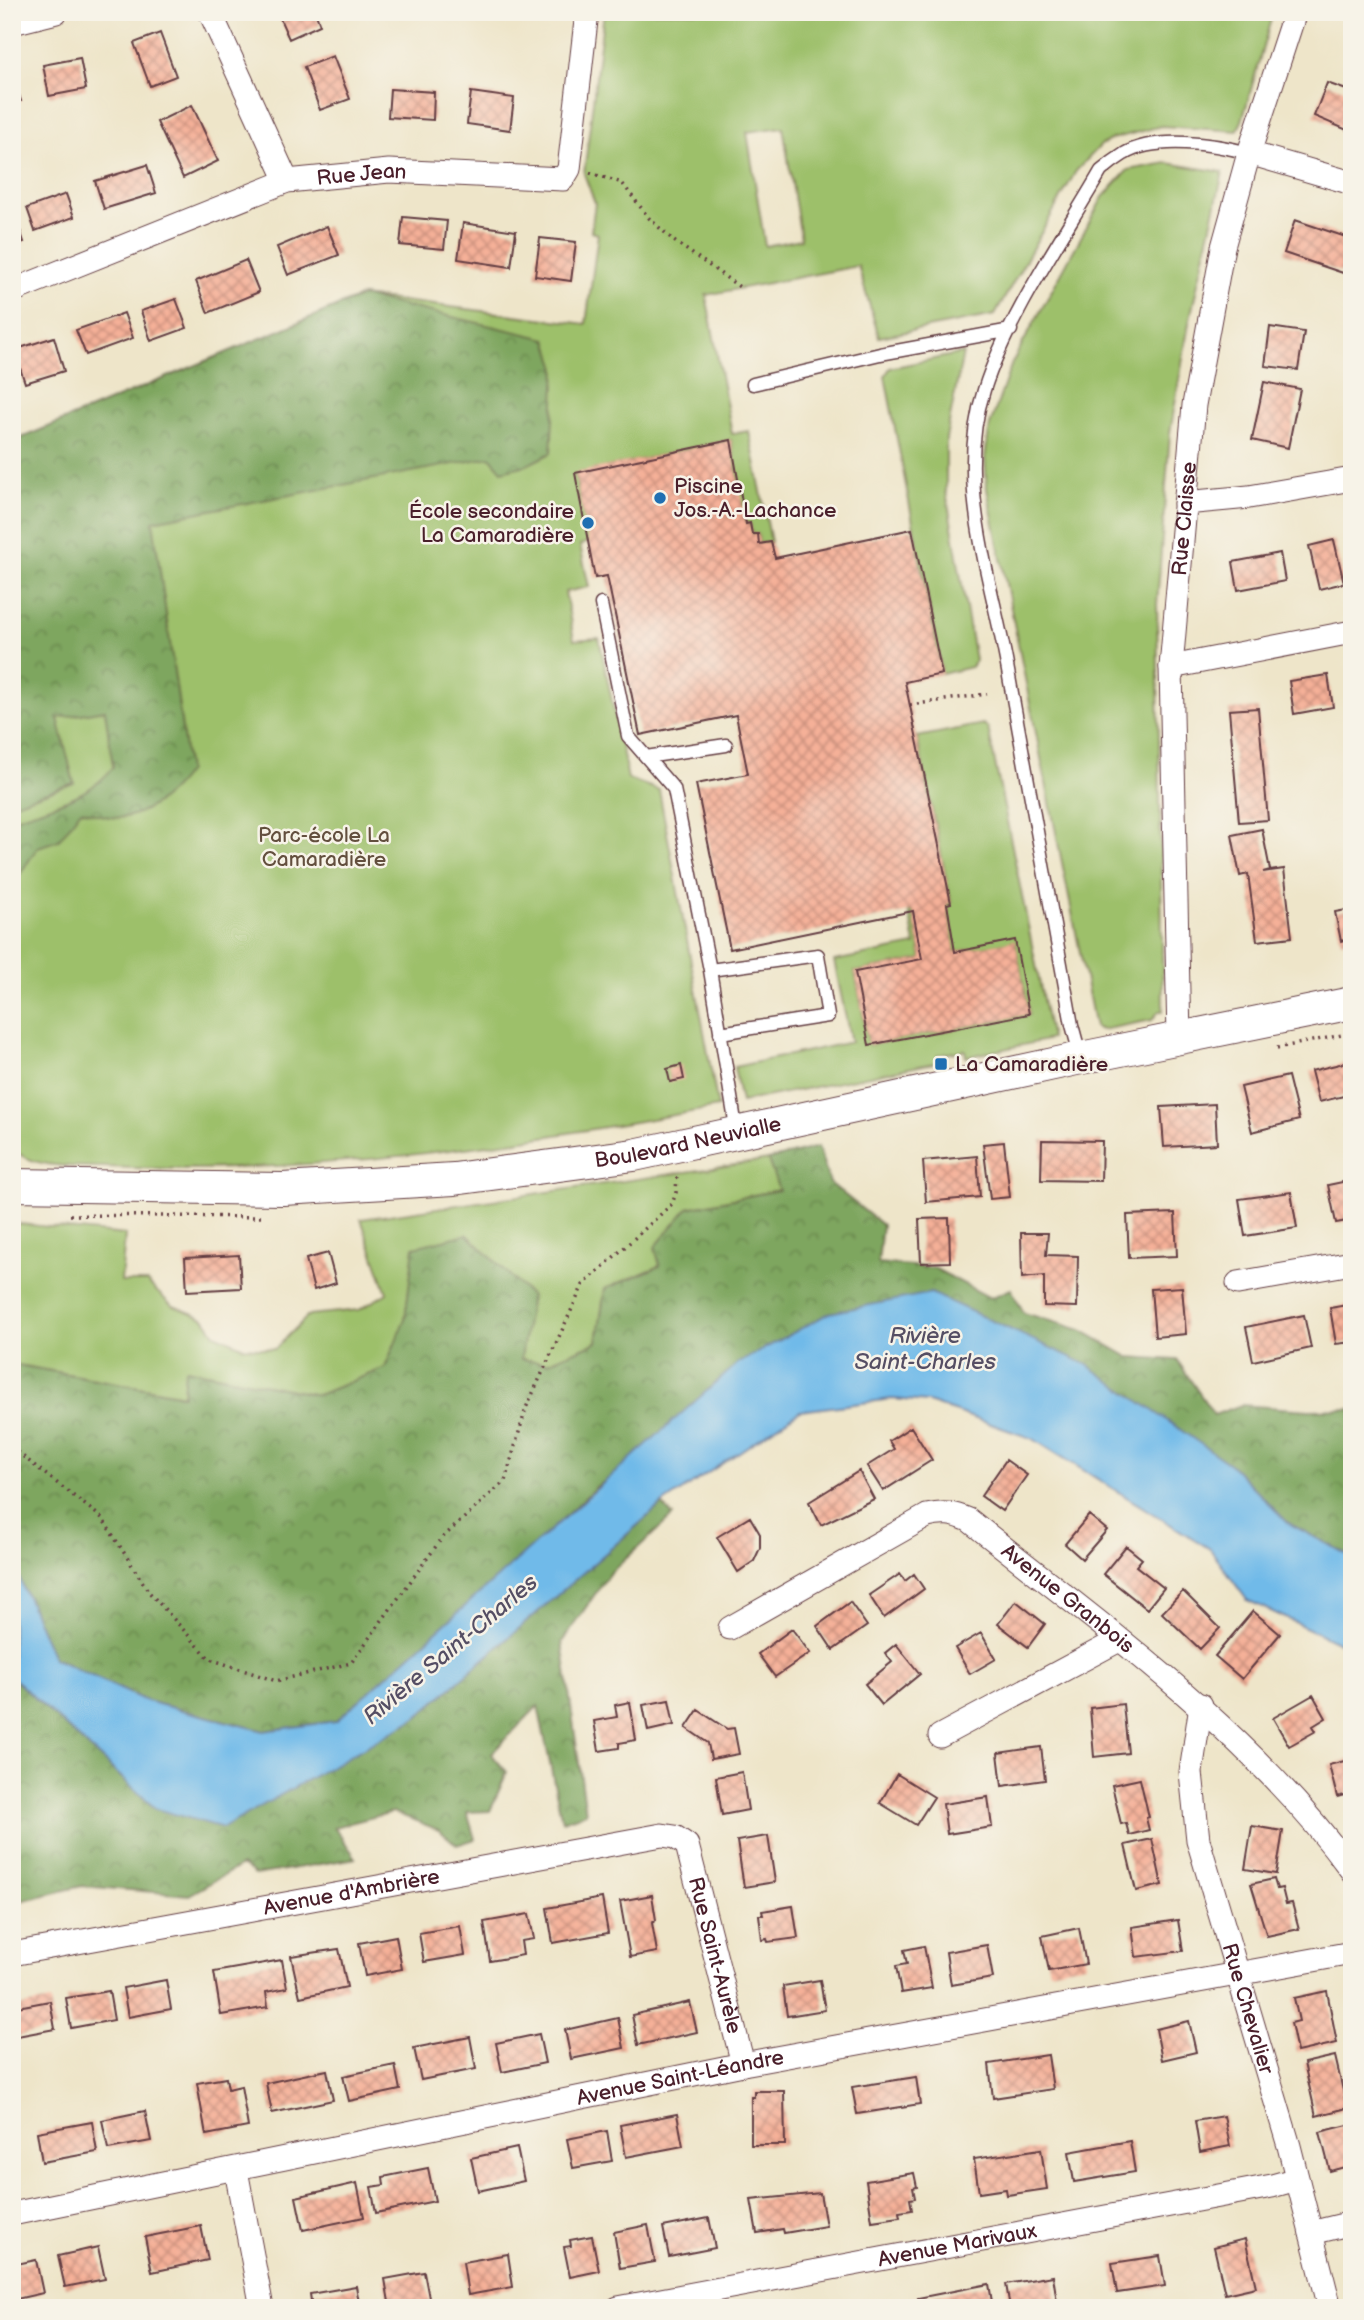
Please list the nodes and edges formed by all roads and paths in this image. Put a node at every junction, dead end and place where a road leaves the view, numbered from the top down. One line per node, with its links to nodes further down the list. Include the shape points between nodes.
1 (56, 12): 5 (street)
2 (210, 12): 8 (street)
3 (587, 12): 7 (street)
4 (1295, 12): 6 (street, Rue Claisse)
5 (12, 23)
6 (1249, 153): 9 (street); 12 (lane, via 1214,143 1156,145 1125,153 1101,171); 15 (street, Rue Claisse, via 1221,261 1194,405)
7 (569, 169): 8 (street, Rue Jean, via 563,179 389,170); 10 (path, via 622,183 674,241)
8 (287, 181): 11 (street, Rue Jean)
9 (1352, 183)
10 (741, 288)
11 (12, 291)
12 (1011, 330): 13 (lane); 29 (lane, via 983,390 971,491)
13 (753, 384)
14 (1352, 479): 15 (street, via 1249,498)
15 (1185, 503): 18 (street, Rue Claisse)
16 (601, 604): 22 (lane, via 628,736)
17 (1352, 632): 18 (street)
18 (1171, 667): 27 (street, Rue Claisse)
19 (987, 694): 20 (path)
20 (910, 705)
21 (726, 744): 22 (lane)
22 (646, 757): 23 (lane, via 674,789)
23 (710, 970): 25 (lane); 25 (lane, via 818,955 828,1016)
24 (1352, 1003): 27 (main road, Boulevard Neuvialle)
25 (720, 1032): 30 (lane)
26 (1352, 1033): 28 (path)
27 (1180, 1038): 29 (main road, Boulevard Neuvialle)
28 (1265, 1050)
29 (1081, 1058): 30 (main road, Boulevard Neuvialle)
30 (737, 1133): 32 (main road, Boulevard Neuvialle, via 634,1155 454,1179 283,1189)
31 (676, 1171): 35 (path, via 672,1204 583,1285 526,1408 505,1481 442,1538 351,1663 276,1681 210,1659 149,1592 102,1518)
32 (12, 1185)
33 (1352, 1264): 34 (street)
34 (1238, 1283)
35 (12, 1448)
36 (730, 1628): 37 (street, Avenue Granbois, via 941,1512 969,1520)
37 (1119, 1640): 38 (street, Avenue Granbois); 39 (street)
38 (1201, 1705): 41 (street, Avenue Granbois, via 1282,1786); 44 (street, Rue Chevalier, via 1191,1772 1193,1805 1198,1840)
39 (940, 1735)
40 (687, 1845): 43 (street, Avenue d'Ambrière, via 662,1835); 45 (street, Rue Saint-Aurèle)
41 (1352, 1871)
42 (1352, 1953): 44 (street, Avenue Saint-Léandre)
43 (12, 1954)
44 (1236, 1975): 45 (street, Avenue Saint-Léandre); 47 (street, Rue Chevalier)
45 (743, 2064): 46 (street, Avenue Saint-Léandre)
46 (236, 2170): 48 (street, Avenue Saint-Léandre); 51 (street)
47 (1297, 2179): 50 (street, Rue Chevalier); 52 (street, Avenue Marivaux)
48 (12, 2214)
49 (1352, 2223): 50 (street)
50 (1311, 2233): 53 (street, Rue Chevalier)
51 (262, 2308)
52 (618, 2308)
53 (1330, 2308)

